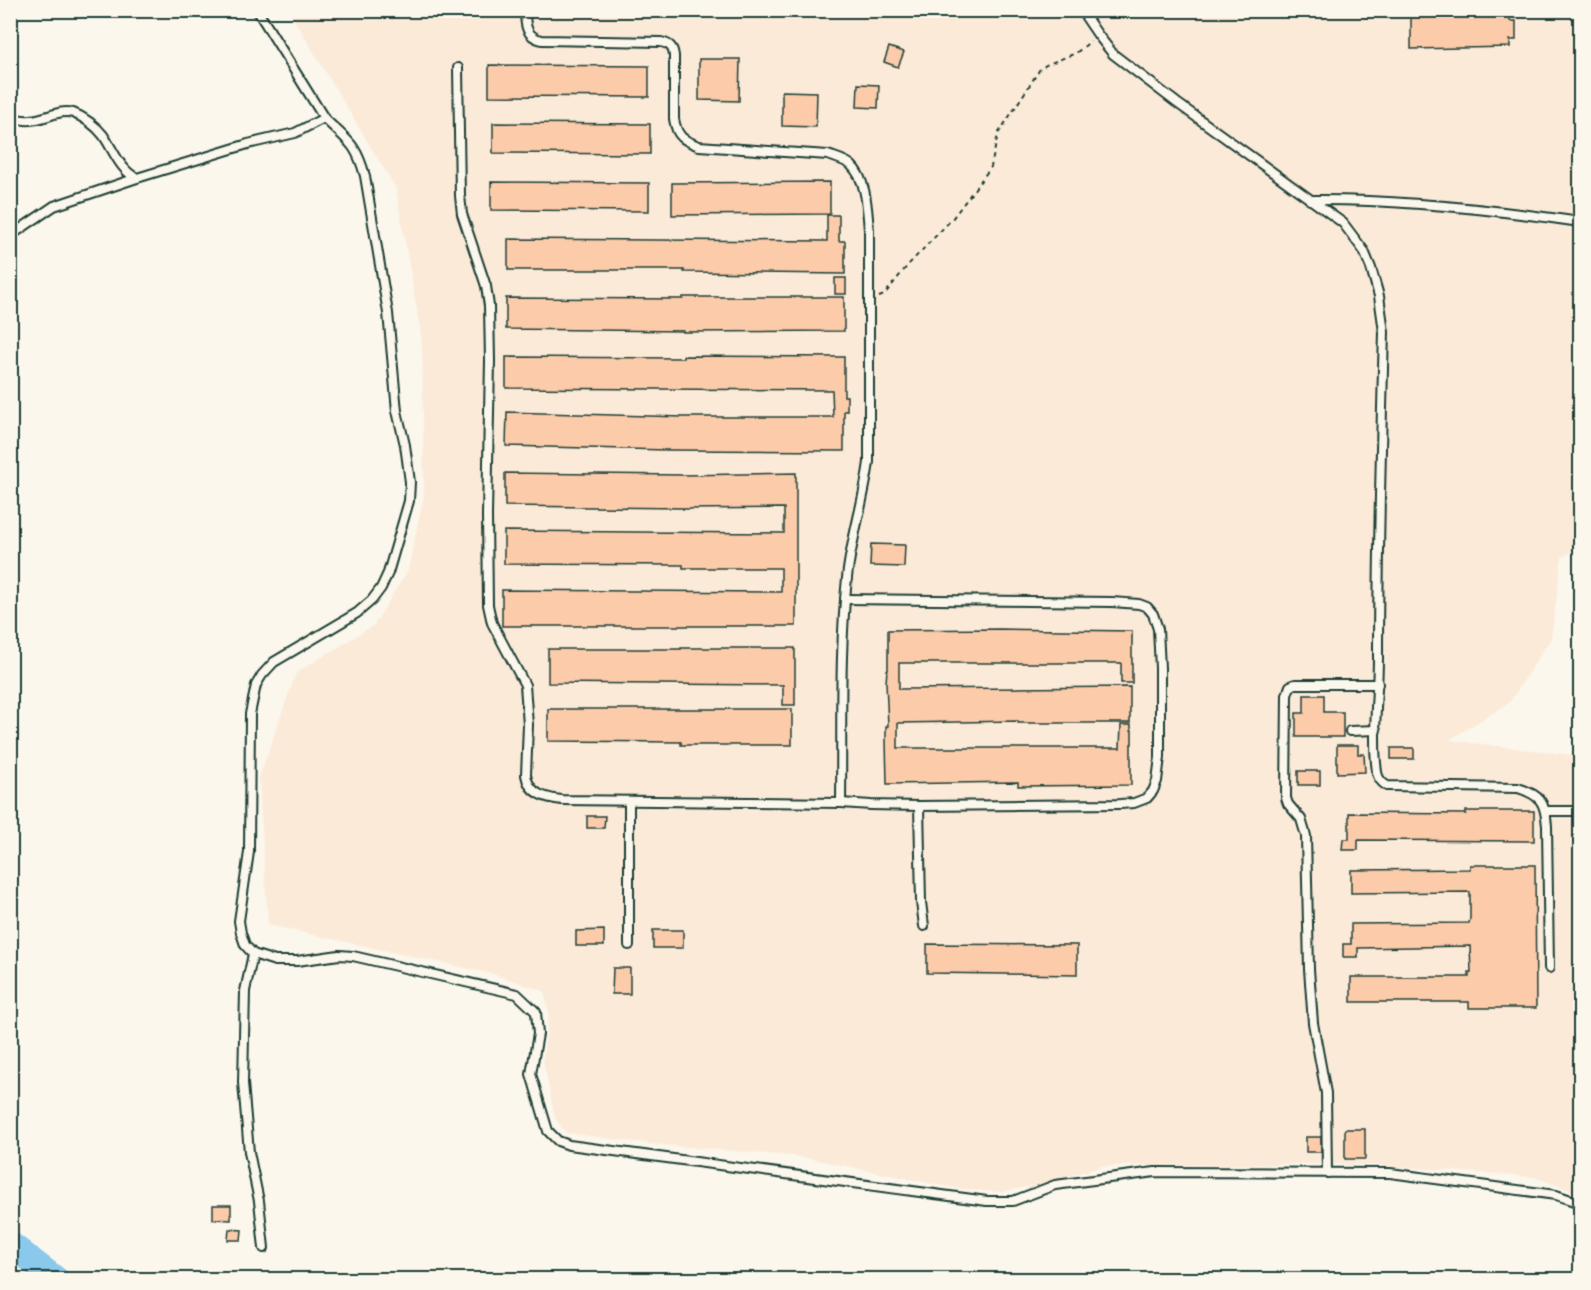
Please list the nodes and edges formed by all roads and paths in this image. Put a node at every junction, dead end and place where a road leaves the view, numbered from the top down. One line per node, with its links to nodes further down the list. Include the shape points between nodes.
1 (257, 10): 7 (lane)
2 (525, 10): 12 (lane, via 529,34 542,40 669,44 675,56 675,128 689,142 699,146 828,155 850,164 866,201)
3 (1081, 10): 4 (lane)
4 (1098, 35): 9 (lane, via 1113,54); 12 (path, via 1076,53 1040,69 998,134 992,166 952,219 884,295)
5 (458, 68): 17 (lane, via 462,214 489,306 488,605 492,623 525,685 527,783 540,796 550,799)
6 (10, 116): 8 (lane, via 29,121 73,113 102,133 129,174)
7 (324, 118): 8 (lane, via 295,133); 24 (lane, via 357,151 365,176 388,313 397,411 410,482 409,501 388,573 372,600 274,662 256,685 250,714 249,852 239,921 245,945)
8 (137, 178): 11 (lane, via 54,206)
9 (1310, 200): 10 (lane, via 1356,199 1480,208); 14 (lane, via 1343,224 1364,251 1384,332)
10 (1581, 222)
11 (10, 236)
12 (869, 303): 13 (lane, via 867,481)
13 (844, 600): 18 (lane); 19 (lane, via 1126,602 1146,607 1155,619 1160,668 1160,757 1157,781 1147,798 1120,804)
14 (1378, 684): 15 (lane); 26 (lane, via 1295,684 1287,695 1286,798 1301,819 1306,836 1308,969 1312,1023 1326,1093)
15 (1376, 730): 16 (lane); 20 (lane, via 1377,773 1388,786 1518,788 1541,800)
16 (1350, 731)
17 (629, 801): 18 (lane); 23 (lane)
18 (841, 802): 19 (lane)
19 (919, 806): 22 (lane)
20 (1546, 811): 21 (lane); 25 (lane)
21 (1581, 811)
22 (924, 926)
23 (629, 945)
24 (253, 954): 26 (lane, via 275,962 353,956 518,994 536,1012 538,1034 531,1074 548,1131 569,1145 987,1201 1013,1201 1055,1185 1155,1172); 28 (lane, via 245,992 243,1083)
25 (1549, 968)
26 (1327, 1173): 27 (lane, via 1390,1173 1556,1195)
27 (1581, 1203)
28 (264, 1248)

